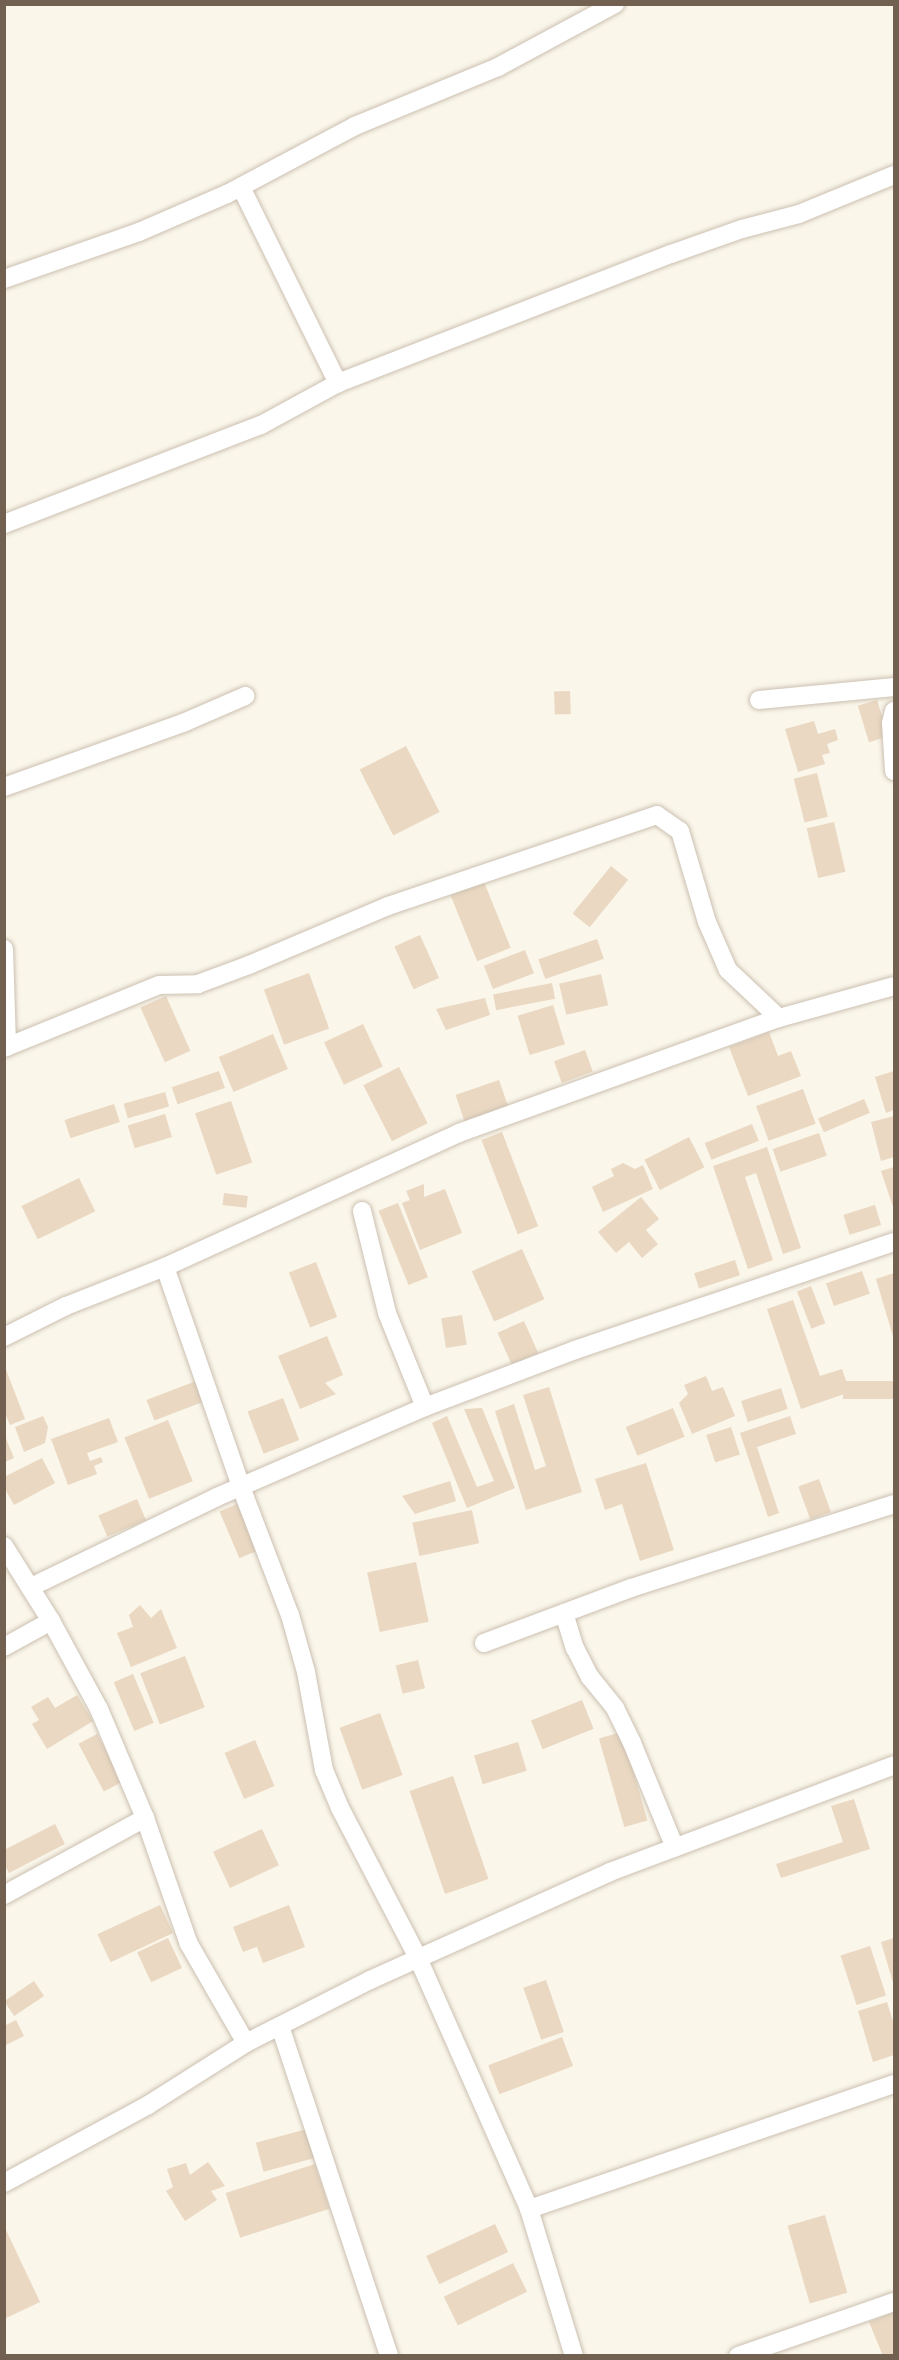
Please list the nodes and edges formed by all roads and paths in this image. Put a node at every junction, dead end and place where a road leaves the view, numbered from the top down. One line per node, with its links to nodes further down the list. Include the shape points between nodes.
1 (615, 4): 3 (street, via 498,67 355,126)
2 (894, 176): 5 (street, via 799,214 671,254)
3 (241, 188): 4 (street, via 139,232); 5 (street)
4 (4, 279)
5 (338, 383): 6 (street, via 261,425)
6 (4, 524)
7 (894, 687): 9 (street)
8 (245, 696): 12 (street, via 183,723)
9 (759, 700)
10 (894, 711): 11 (street)
11 (894, 771)
12 (4, 787)
13 (4, 949): 16 (street)
14 (894, 986): 15 (street)
15 (779, 1018): 16 (street, via 728,970 707,922 680,831 657,815 388,906 198,984 159,985); 19 (street, via 459,1132)
16 (6, 1047)
17 (362, 1211): 21 (street, via 387,1313)
18 (894, 1242): 21 (street, via 575,1350)
19 (165, 1267): 20 (street, via 66,1306); 22 (street)
20 (4, 1337)
21 (425, 1407): 22 (street)
22 (241, 1487): 25 (street); 34 (street, via 290,1615 306,1672 324,1770)
23 (894, 1504): 26 (street)
24 (4, 1546): 25 (street)
25 (31, 1587): 27 (street)
26 (564, 1613): 28 (street); 32 (street, via 590,1677 615,1708 632,1743)
27 (51, 1621): 29 (street); 31 (street, via 99,1709)
28 (484, 1643)
29 (4, 1647)
30 (894, 1765): 32 (street)
31 (145, 1818): 33 (street); 36 (street, via 189,1944)
32 (675, 1848): 34 (street, via 610,1872)
33 (4, 1895)
34 (418, 1958): 35 (street); 39 (street)
35 (280, 2026): 36 (street); 42 (street)
36 (246, 2043): 38 (street, via 148,2105)
37 (894, 2084): 39 (street)
38 (4, 2183)
39 (529, 2209): 43 (street)
40 (894, 2302): 41 (street)
41 (782, 2349): 44 (street)
42 (389, 2355)
43 (574, 2355)
44 (738, 2355)

